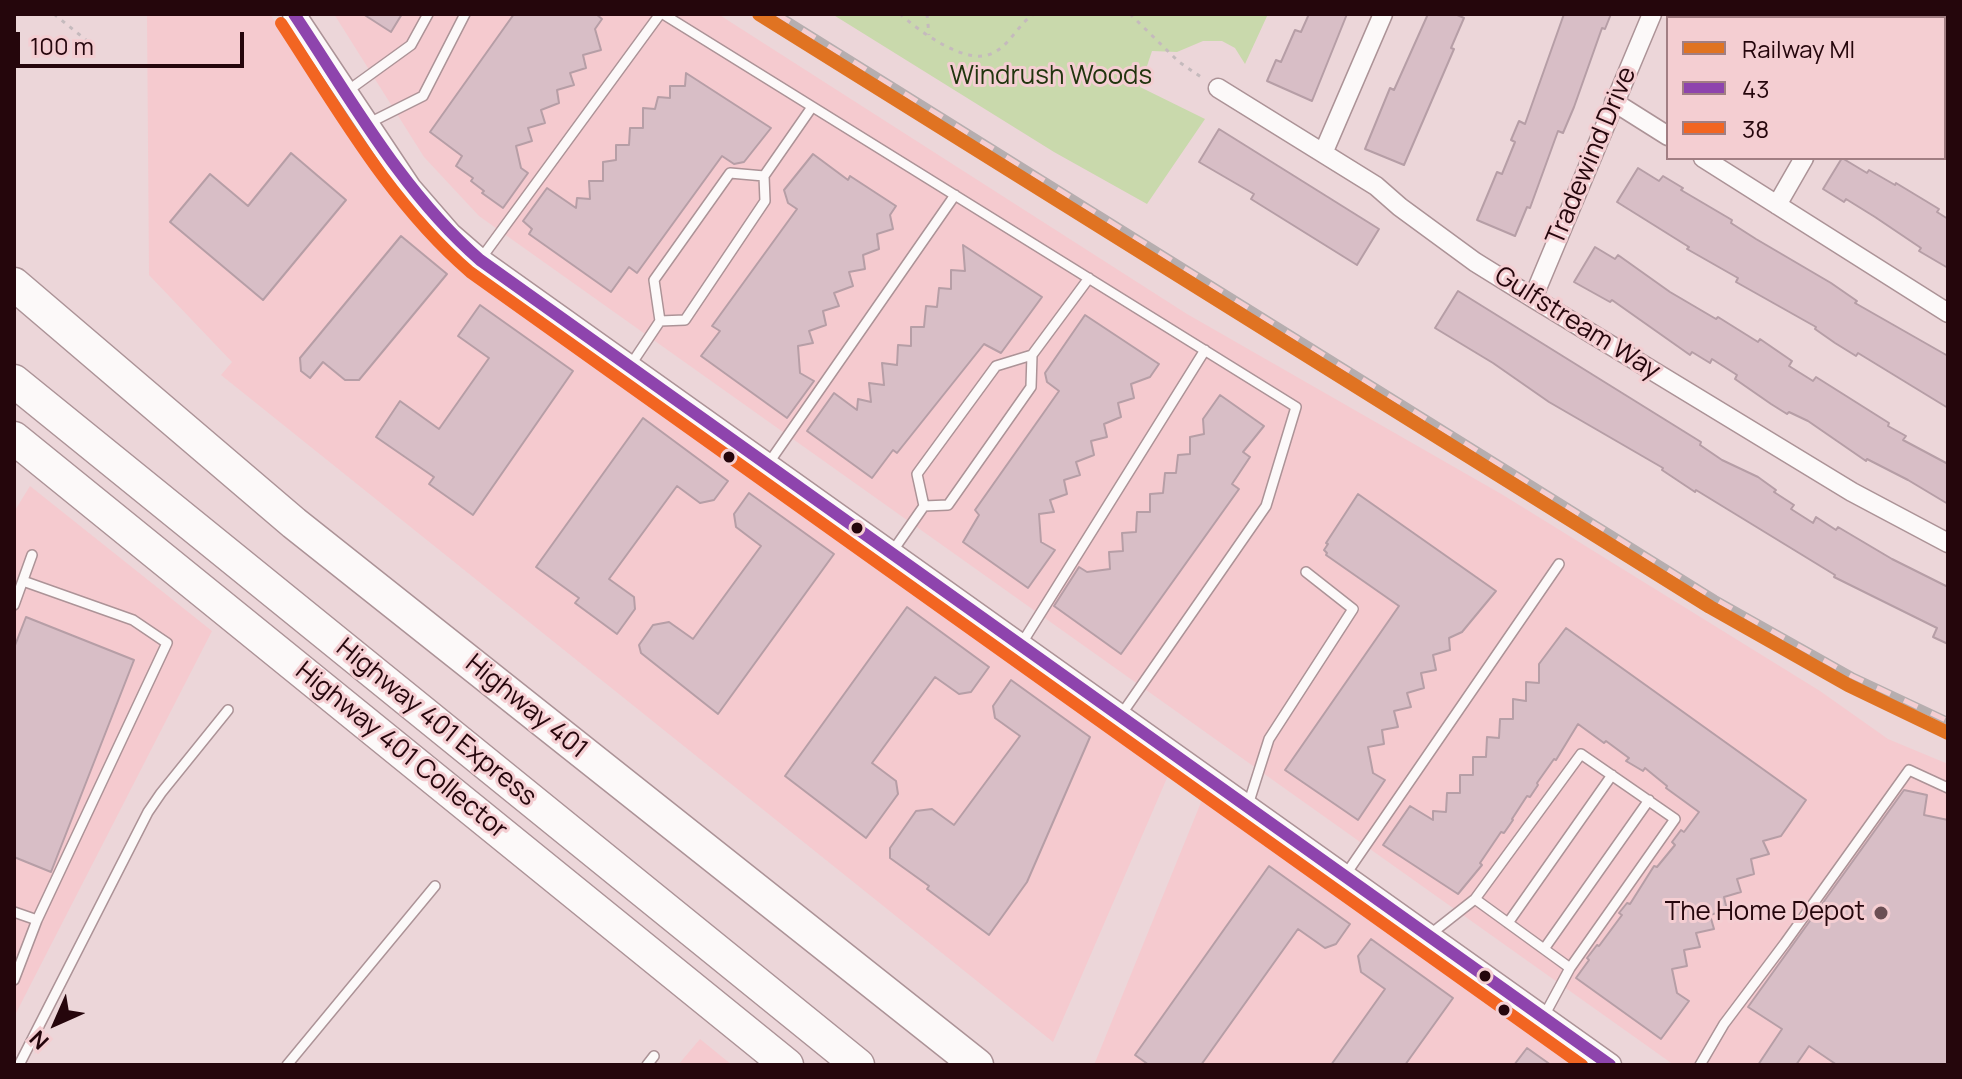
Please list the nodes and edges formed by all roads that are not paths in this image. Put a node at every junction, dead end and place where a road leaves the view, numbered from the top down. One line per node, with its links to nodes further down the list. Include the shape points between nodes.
1 (294, 14): 8 (street)
2 (428, 14): 8 (lane, via 411,45)
3 (465, 14): 11 (lane, via 423,96)
4 (661, 14): 10 (lane); 19 (lane)
5 (1383, 14): 13 (street)
6 (1652, 14): 9 (street, Tradewind Drive)
7 (1218, 88): 13 (street, Gulfstream Way)
8 (346, 92): 11 (street)
9 (1614, 102): 12 (street); 22 (street, Tradewind Drive)
10 (812, 107): 16 (lane); 17 (lane)
11 (369, 123): 19 (street, via 410,188)
12 (1666, 135)
13 (1324, 151): 22 (street, Gulfstream Way)
14 (1706, 160): 18 (street)
15 (1803, 160): 18 (street)
16 (764, 176): 25 (lane, via 765,201 685,320); 25 (lane, via 730,173 654,280)
17 (955, 195): 20 (lane); 32 (lane)
18 (1777, 205): 24 (street)
19 (480, 260): 29 (street)
20 (1089, 278): 27 (lane); 28 (lane)
21 (14, 284): 26 (highway)
22 (1533, 298): 34 (street, Gulfstream Way, via 1852,492)
23 (14, 300): 26 (highway)
24 (1948, 313)
25 (660, 321): 29 (lane)
26 (82, 343): 65 (highway, Highway 401, via 294,523)
27 (1205, 350): 41 (lane); 43 (lane, via 1296,407 1266,506)
28 (1032, 355): 33 (lane, via 1031,387 948,505); 33 (lane, via 996,366 917,474)
29 (630, 366): 32 (street)
30 (14, 381): 64 (highway, Highway 401 Express)
31 (14, 438): 63 (highway, Highway 401 Collector)
32 (768, 464): 35 (street)
33 (924, 506): 35 (lane)
34 (1948, 543)
35 (892, 552): 41 (street)
36 (32, 555): 39 (lane)
37 (1559, 564): 48 (lane)
38 (1306, 572): 47 (lane, via 1353,609 1269,739)
39 (23, 581): 40 (lane); 52 (lane, via 133,620 167,643)
40 (14, 605)
41 (1022, 643): 43 (street)
42 (228, 710): 60 (lane, via 148,812)
43 (1121, 715): 47 (street)
44 (1612, 775): 46 (lane); 50 (lane, via 1581,754); 53 (lane)
45 (1948, 788): 67 (lane, via 1909,770 1724,1024)
46 (1649, 800): 55 (lane); 56 (lane, via 1675,819)
47 (1247, 807): 48 (street)
48 (1346, 875): 54 (street)
49 (435, 886): 61 (lane)
50 (1475, 899): 53 (lane); 54 (lane)
51 (14, 912): 52 (lane)
52 (37, 920): 57 (lane)
53 (1508, 923): 55 (lane)
54 (1427, 936): 58 (street)
55 (1544, 949): 56 (lane)
56 (1570, 968): 58 (lane)
57 (14, 980)
58 (1542, 1018): 66 (street)
59 (654, 1056): 62 (lane)
60 (19, 1065)
61 (287, 1065)
62 (647, 1065)
63 (787, 1065)
64 (858, 1065)
65 (977, 1065)
66 (1610, 1065)
67 (1700, 1065)

